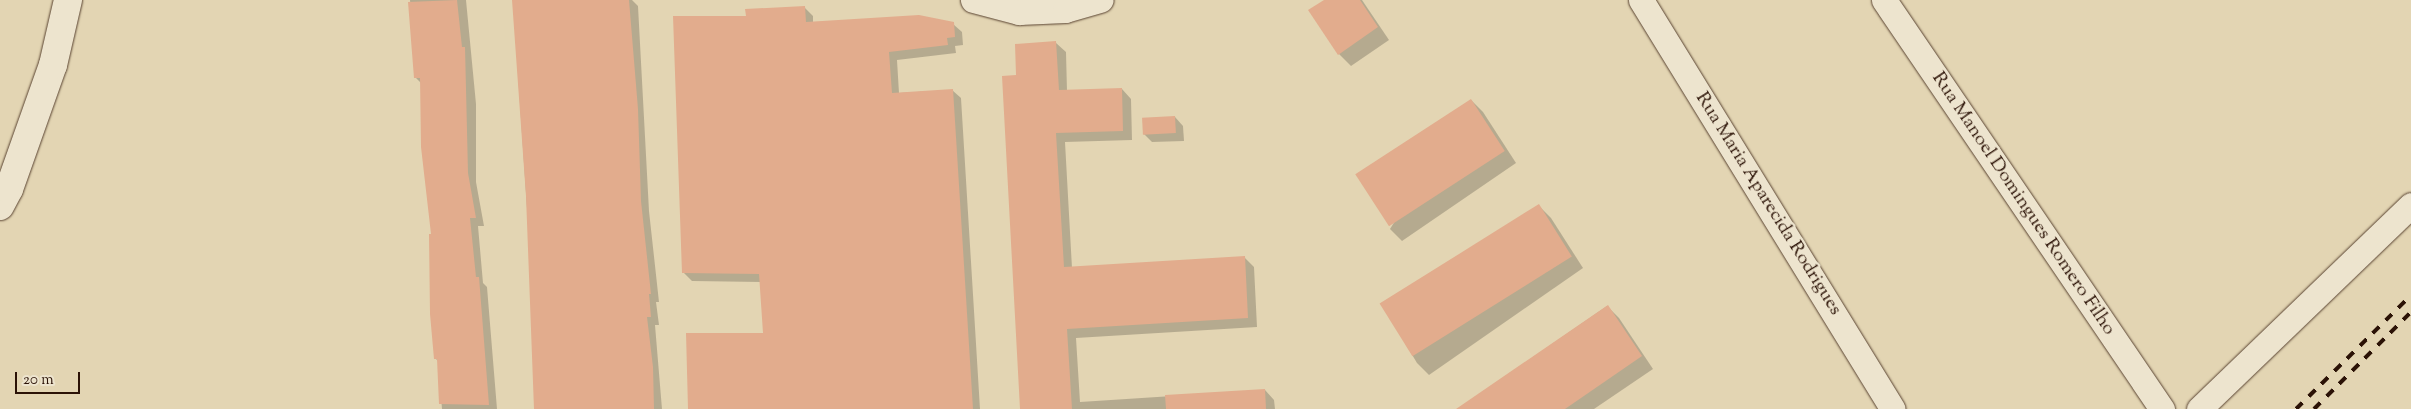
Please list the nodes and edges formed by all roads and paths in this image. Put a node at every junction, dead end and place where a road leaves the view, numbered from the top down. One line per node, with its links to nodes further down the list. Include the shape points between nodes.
1 (68, 0): 6 (main road, via 53,65 10,189)
2 (1101, 0): 5 (street, via 1064,10 1019,12)
3 (1642, 0): 8 (street, Rua Maria Aparecida Rodrigues)
4 (1884, 0): 9 (street, Rua Manoel Domingues Romero Filho)
5 (982, 1)
6 (0, 206)
7 (2407, 212): 10 (street)
8 (1893, 409)
9 (2162, 409)
10 (2199, 409)

